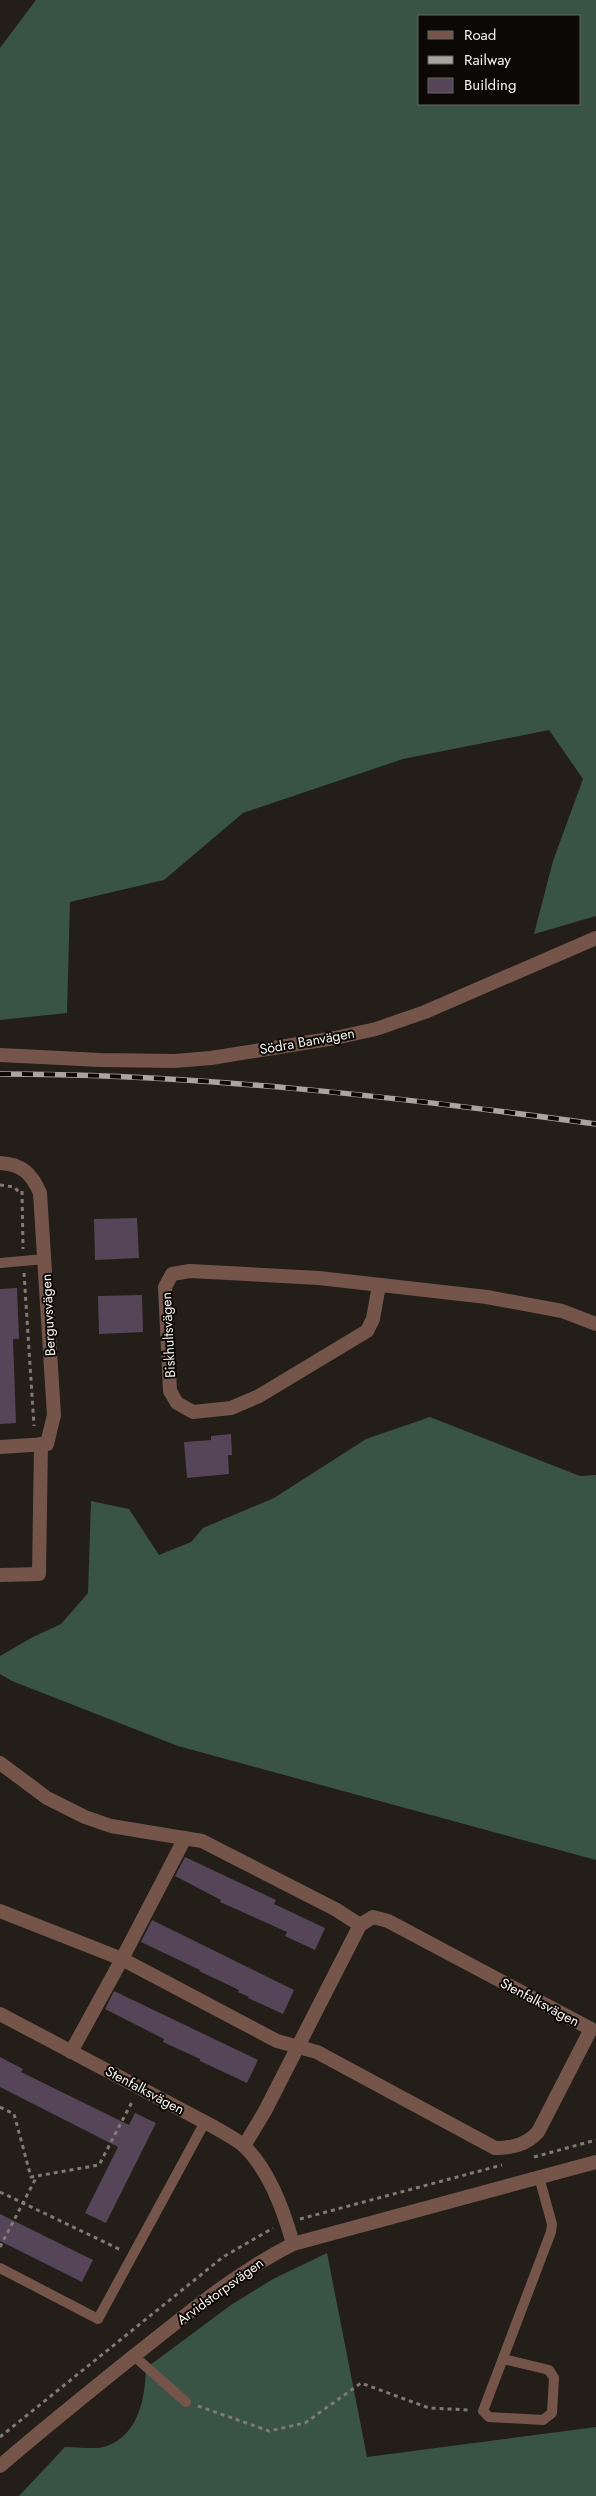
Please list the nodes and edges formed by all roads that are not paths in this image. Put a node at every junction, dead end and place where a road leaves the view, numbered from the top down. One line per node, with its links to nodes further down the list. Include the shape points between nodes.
1 (596, 938): 2 (street, Södra Banvägen, via 426,1012 376,1029 334,1038 211,1058 175,1060)
2 (0, 1055)
3 (0, 1163): 4 (street, Berguvsvägen, via 24,1169 34,1177 40,1193)
4 (45, 1260): 5 (lane); 8 (street, Berguvsvägen, via 54,1416 47,1444)
5 (0, 1263)
6 (379, 1285): 6 (street, Biskhultsvägen, via 319,1278 172,1274 165,1287 170,1391 177,1403 193,1412 231,1408 259,1396 367,1331 373,1319); 7 (street, Biskhultsvägen, via 527,1303 562,1311)
7 (596, 1324)
8 (38, 1444): 9 (street); 10 (street, via 39,1574)
9 (0, 1447)
10 (0, 1575)
11 (0, 1763): 12 (street, via 47,1798 85,1817 111,1826)
12 (186, 1838): 14 (street, via 202,1841); 15 (street)
13 (0, 1911): 15 (street, Stenfalksvägen)
14 (360, 1925): 17 (street); 17 (street, Stenfalksvägen, via 373,1917 388,1921 591,2029 563,2087 538,2132 530,2140 511,2148 495,2148 317,2052)
15 (122, 1959): 17 (street, Stenfalksvägen, via 277,2041); 18 (street)
16 (0, 2014): 18 (street, Stenfalksvägen)
17 (298, 2048): 20 (street)
18 (71, 2052): 19 (street, Stenfalksvägen)
19 (205, 2122): 20 (street, Stenfalksvägen); 24 (lane, via 98,2319)
20 (244, 2146): 23 (street, Stenfalksvägen, via 278,2199)
21 (596, 2162): 22 (street, Arvidstorpsvägen)
22 (539, 2177): 23 (street, Arvidstorpsvägen); 26 (lane, via 552,2224 551,2232)
23 (293, 2244): 25 (street, Arvidstorpsvägen, via 212,2292)
24 (0, 2268)
25 (134, 2356): 27 (lane); 28 (street, Arvidstorpsvägen)
26 (503, 2359): 26 (lane, via 483,2411 490,2417 542,2420 552,2413 554,2378 550,2370)
27 (186, 2402)
28 (0, 2466)

